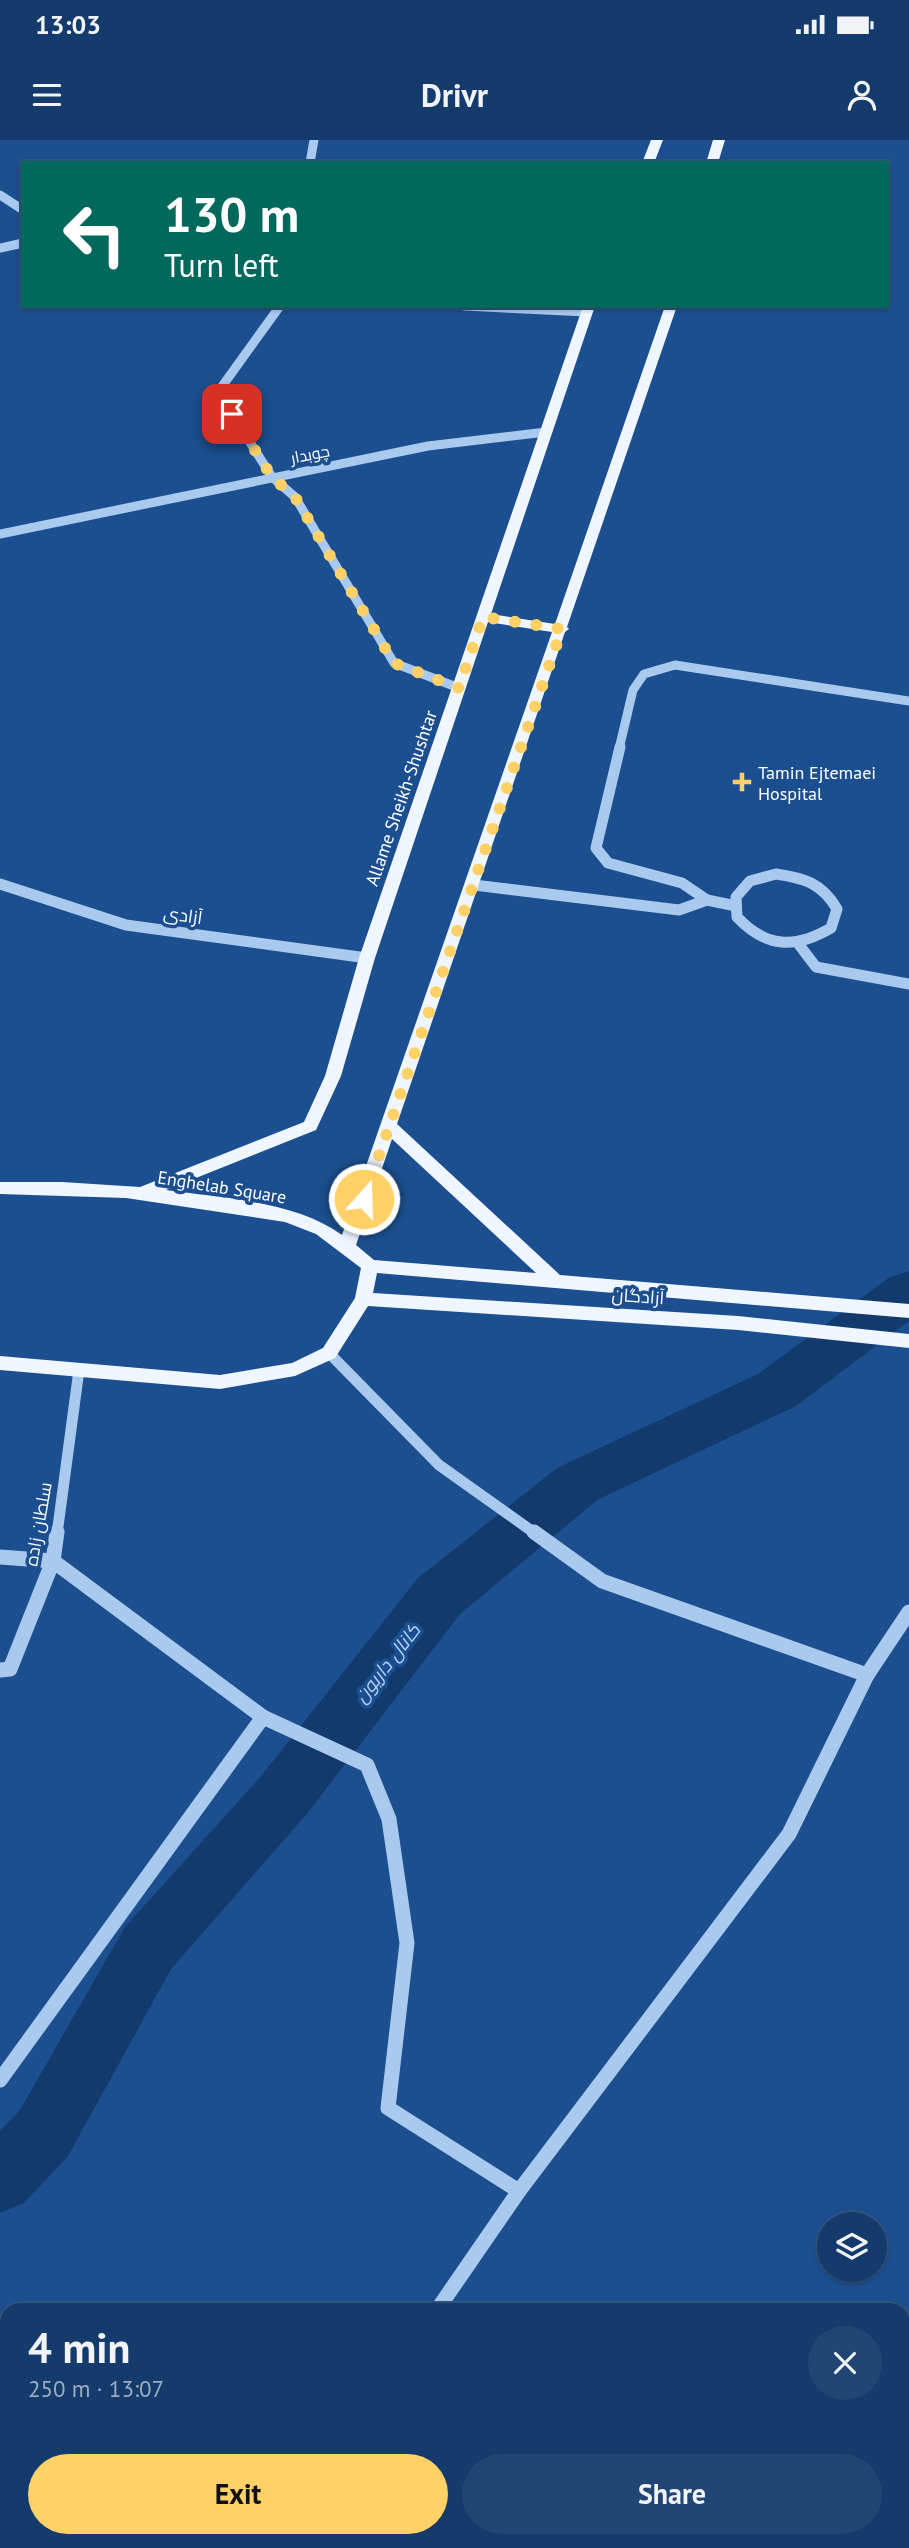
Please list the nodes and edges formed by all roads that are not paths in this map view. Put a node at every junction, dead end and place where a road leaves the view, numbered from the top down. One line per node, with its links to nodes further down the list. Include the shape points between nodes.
1 (314, 140): 4 (lane)
2 (657, 140): 5 (main road)
3 (719, 140): 6 (main road)
4 (310, 161)
5 (649, 161)
6 (713, 161)
7 (0, 195): 8 (street)
8 (21, 209)
9 (21, 243): 10 (street)
10 (0, 248)
11 (279, 308): 16 (street, via 218,392)
12 (547, 308): 14 (street)
13 (670, 308): 19 (main road)
14 (588, 309): 15 (main road, Allame Sheikh-Shushtar)
15 (546, 432): 16 (street, چوبدار, via 428,446); 18 (main road, Allame Sheikh-Shushtar)
16 (272, 477): 17 (street, چوبدار); 20 (street, via 295,497 394,663)
17 (0, 534)
18 (483, 617): 19 (main road); 20 (main road, Allame Sheikh-Shushtar)
19 (562, 629): 23 (main road)
20 (459, 688): 27 (main road, Allame Sheikh-Shushtar)
21 (909, 701): 24 (street, via 676,665 644,674 633,690 596,848 608,863 682,883)
22 (0, 884): 27 (street, آزادی, via 126,925)
23 (474, 885): 24 (street, via 679,910); 29 (main road)
24 (707, 900): 25 (street)
25 (736, 906): 26 (lane, via 737,917 753,934 781,943); 26 (lane, via 736,897 750,881 776,874 805,878 827,891 837,909 831,928 809,941)
26 (797, 942): 28 (lane, via 816,967)
27 (367, 958): 31 (main road, Allame Sheikh-Shushtar, via 333,1076 310,1126)
28 (909, 984)
29 (390, 1127): 32 (main road); 34 (main road)
30 (0, 1188): 31 (main road, Enghelab Square, via 51,1186)
31 (137, 1195): 32 (main road, Enghelab Square, via 226,1205 303,1221)
32 (346, 1247): 33 (main road, Enghelab Square)
33 (370, 1266): 34 (main road, آزادگان); 35 (main road)
34 (555, 1281): 36 (main road, آزادگان)
35 (363, 1299): 37 (main road, آزادگان, via 738,1324); 38 (main road)
36 (909, 1311)
37 (909, 1341)
38 (329, 1353): 40 (main road, via 295,1369 220,1382); 45 (street, via 439,1465 602,1581)
39 (0, 1363): 40 (main road)
40 (79, 1370): 42 (street, سلطان زاده)
41 (0, 1557): 42 (street)
42 (53, 1561): 44 (street, سلطان زاده, via 10,1669); 46 (street)
43 (909, 1612): 45 (street)
44 (0, 1670)
45 (867, 1675): 48 (street, via 789,1834)
46 (263, 1717): 47 (street); 48 (street, via 367,1765 388,1819 407,1943 388,2108)
47 (0, 2080)
48 (519, 2191): 49 (street)
49 (442, 2303)

